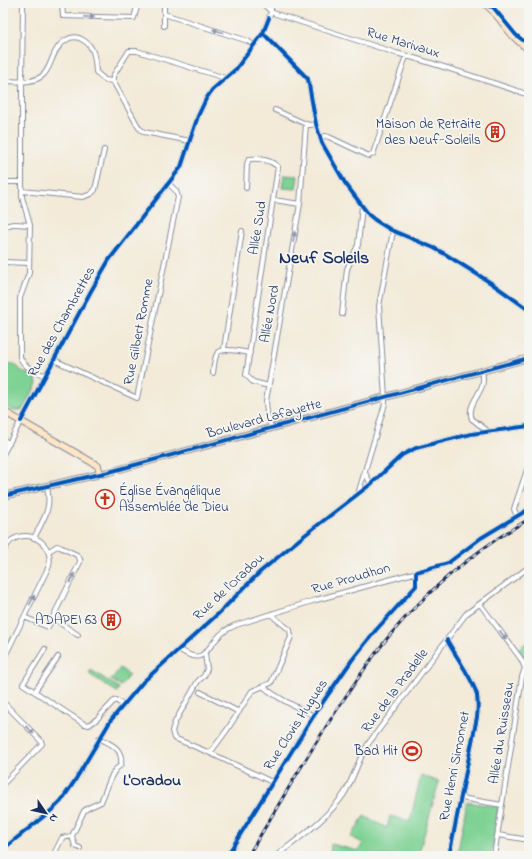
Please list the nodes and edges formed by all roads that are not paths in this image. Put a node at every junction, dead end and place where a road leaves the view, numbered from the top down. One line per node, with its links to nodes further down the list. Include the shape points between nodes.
1 (23, 3): 17 (street)
2 (62, 3): 3 (street, one-way to 3, via 62,16 134,18)
3 (138, 3)
4 (164, 3): 9 (street)
5 (262, 3): 8 (street)
6 (271, 3): 8 (street, Rue des Chambrettes)
7 (484, 3): 13 (main road, via 514,37)
8 (271, 12): 11 (street, Rue des Chambrettes); 14 (street, Rue Marivaux)
9 (164, 14): 10 (street); 12 (street, one-way to 9)
10 (164, 26)
11 (263, 33): 12 (street, Rue des Chambrettes); 22 (street, via 308,79)
12 (254, 45): 15 (street, Rue des Chambrettes, via 236,69)
13 (529, 49)
14 (406, 56): 19 (street, Rue Marivaux); 23 (street, via 371,156 330,137)
15 (224, 79): 18 (street, via 144,53 129,51 113,76); 24 (street, Rue des Chambrettes, via 206,99)
16 (3, 81): 17 (street)
17 (22, 81): 18 (street, via 34,80 44,75 59,44 71,37 80,38 91,46 96,72 101,78); 27 (street)
18 (113, 81): 24 (street, via 139,128 144,132)
19 (529, 95)
20 (275, 110): 21 (street)
21 (306, 124): 22 (street); 32 (street, Allée Nord)
22 (316, 124): 23 (street)
23 (320, 137): 33 (street, via 345,183)
24 (190, 141): 28 (street, Rue des Chambrettes, via 181,167)
25 (104, 150): 30 (street, via 95,190 91,194 83,197)
26 (3, 182): 27 (street)
27 (22, 182): 30 (street)
28 (169, 184): 45 (street, Rue des Chambrettes, via 109,260); 45 (street, Rue Gilbert Romme, via 178,197 137,398)
29 (246, 188): 31 (street, Allée Sud, via 249,159 275,163 278,167)
30 (22, 191): 34 (street)
31 (274, 200): 32 (street); 43 (street, Allée Sud)
32 (300, 204): 49 (street, Allée Nord, one-way to 32)
33 (362, 206): 36 (street, via 375,220); 41 (street, via 358,245 347,269)
34 (30, 225): 35 (street, via 10,224); 39 (street)
35 (3, 229)
36 (393, 230): 40 (street, via 445,254); 50 (street, via 379,306)
37 (242, 231): 42 (street, Allée Sud)
38 (3, 262): 39 (street)
39 (29, 263): 48 (street, via 29,273 20,298 20,357 26,366)
40 (529, 310)
41 (342, 314)
42 (224, 349): 43 (street); 47 (street, Allée Sud, via 219,350 216,355)
43 (250, 353): 49 (street, Allée Sud, via 246,375 252,382)
44 (529, 358): 46 (main road, Boulevard Lafayette)
45 (54, 360): 48 (street, Rue des Chambrettes)
46 (482, 370): 50 (main road, Boulevard Lafayette); 55 (street, via 482,385 470,412 472,418)
47 (213, 373)
48 (45, 376): 52 (street, Rue des Chambrettes)
49 (269, 386): 54 (street, Allée Nord, via 266,407)
50 (386, 397): 54 (main road, Boulevard Lafayette); 60 (street)
51 (3, 411): 52 (main road)
52 (22, 421): 57 (street, Rue des Chambrettes); 61 (main road, via 98,466)
53 (529, 426): 55 (street, Rue de l'Oradou)
54 (271, 428): 61 (main road, Boulevard Lafayette)
55 (489, 432): 62 (street, Rue de l'Oradou, via 410,450)
56 (3, 439): 57 (street)
57 (9, 444): 58 (street, Rue des Chambrettes)
58 (3, 454)
59 (529, 464): 67 (street, via 514,509)
60 (365, 473): 62 (street); 64 (street)
61 (100, 474): 63 (main road, Boulevard Lafayette)
62 (371, 484): 64 (street, Rue de l'Oradou)
63 (47, 487): 65 (main road, Boulevard Lafayette); 68 (street, via 48,508)
64 (358, 494): 80 (street, Rue de l'Oradou, via 260,572)
65 (3, 496)
66 (529, 510): 67 (street, Rue Proudhon)
67 (517, 516): 72 (street, Rue Proudhon, via 481,538 448,563)
68 (34, 538): 69 (street); 70 (street, via 26,536 11,541)
69 (49, 551): 75 (street, one-way to 69, via 49,566); 76 (street, one-way to 69, via 80,559 77,555 57,546)
70 (3, 554)
71 (529, 568): 73 (street, Rue de la Pradelle)
72 (416, 572): 74 (street, Rue Proudhon); 91 (street, Rue Clovis Hugues, via 416,586 352,660)
73 (480, 604): 78 (street, Rue de la Pradelle, via 466,614); 84 (street, one-way to 84)
74 (271, 614): 81 (street, Rue Proudhon, via 226,630); 85 (street, via 290,630 291,637 271,683)
75 (24, 617): 76 (street, via 48,627); 83 (street)
76 (53, 618): 77 (street)
77 (78, 635)
78 (447, 640): 98 (street, Rue Henri Simonnet, via 477,694 477,717); 107 (street, Rue de la Pradelle, via 368,744 352,780 331,810)
79 (45, 649): 86 (street, via 23,684)
80 (179, 649): 81 (street, via 196,657); 89 (street, Rue de l'Oradou, via 143,682)
81 (205, 654): 93 (street, via 207,669 172,731 174,738)
82 (58, 657): 86 (street)
83 (3, 660)
84 (527, 668): 99 (street, Allée du Ruisseau, via 522,677)
85 (264, 687): 90 (street, via 252,691); 91 (street, via 272,695)
86 (35, 692): 89 (street, via 84,724 90,725 116,700)
87 (200, 692): 90 (street)
88 (3, 702): 95 (street, one-way to 95, via 42,744)
89 (123, 705): 92 (street, Rue de l'Oradou)
90 (238, 712): 93 (street)
91 (314, 716): 96 (street, Rue Clovis Hugues)
92 (99, 738): 101 (street, via 118,749 122,763 112,775 101,802 84,811); 104 (street, Rue de l'Oradou, via 60,801)
93 (210, 753): 96 (street)
94 (3, 776): 95 (street)
95 (7, 780): 97 (street)
96 (272, 782): 106 (street, Rue Clovis Hugues)
97 (3, 784)
98 (461, 798): 99 (street, Allée du Ruisseau); 108 (street, Rue Henri Simonnet)
99 (502, 805): 100 (street, Allée du Ruisseau)
100 (498, 835): 102 (street); 109 (street, Allée du Ruisseau)
101 (72, 836): 103 (street, via 75,846); 105 (street, via 62,838)
102 (529, 840)
103 (80, 848)
104 (3, 849)
105 (54, 856)
106 (226, 856)
107 (276, 856)
108 (449, 856)
109 (494, 856)

